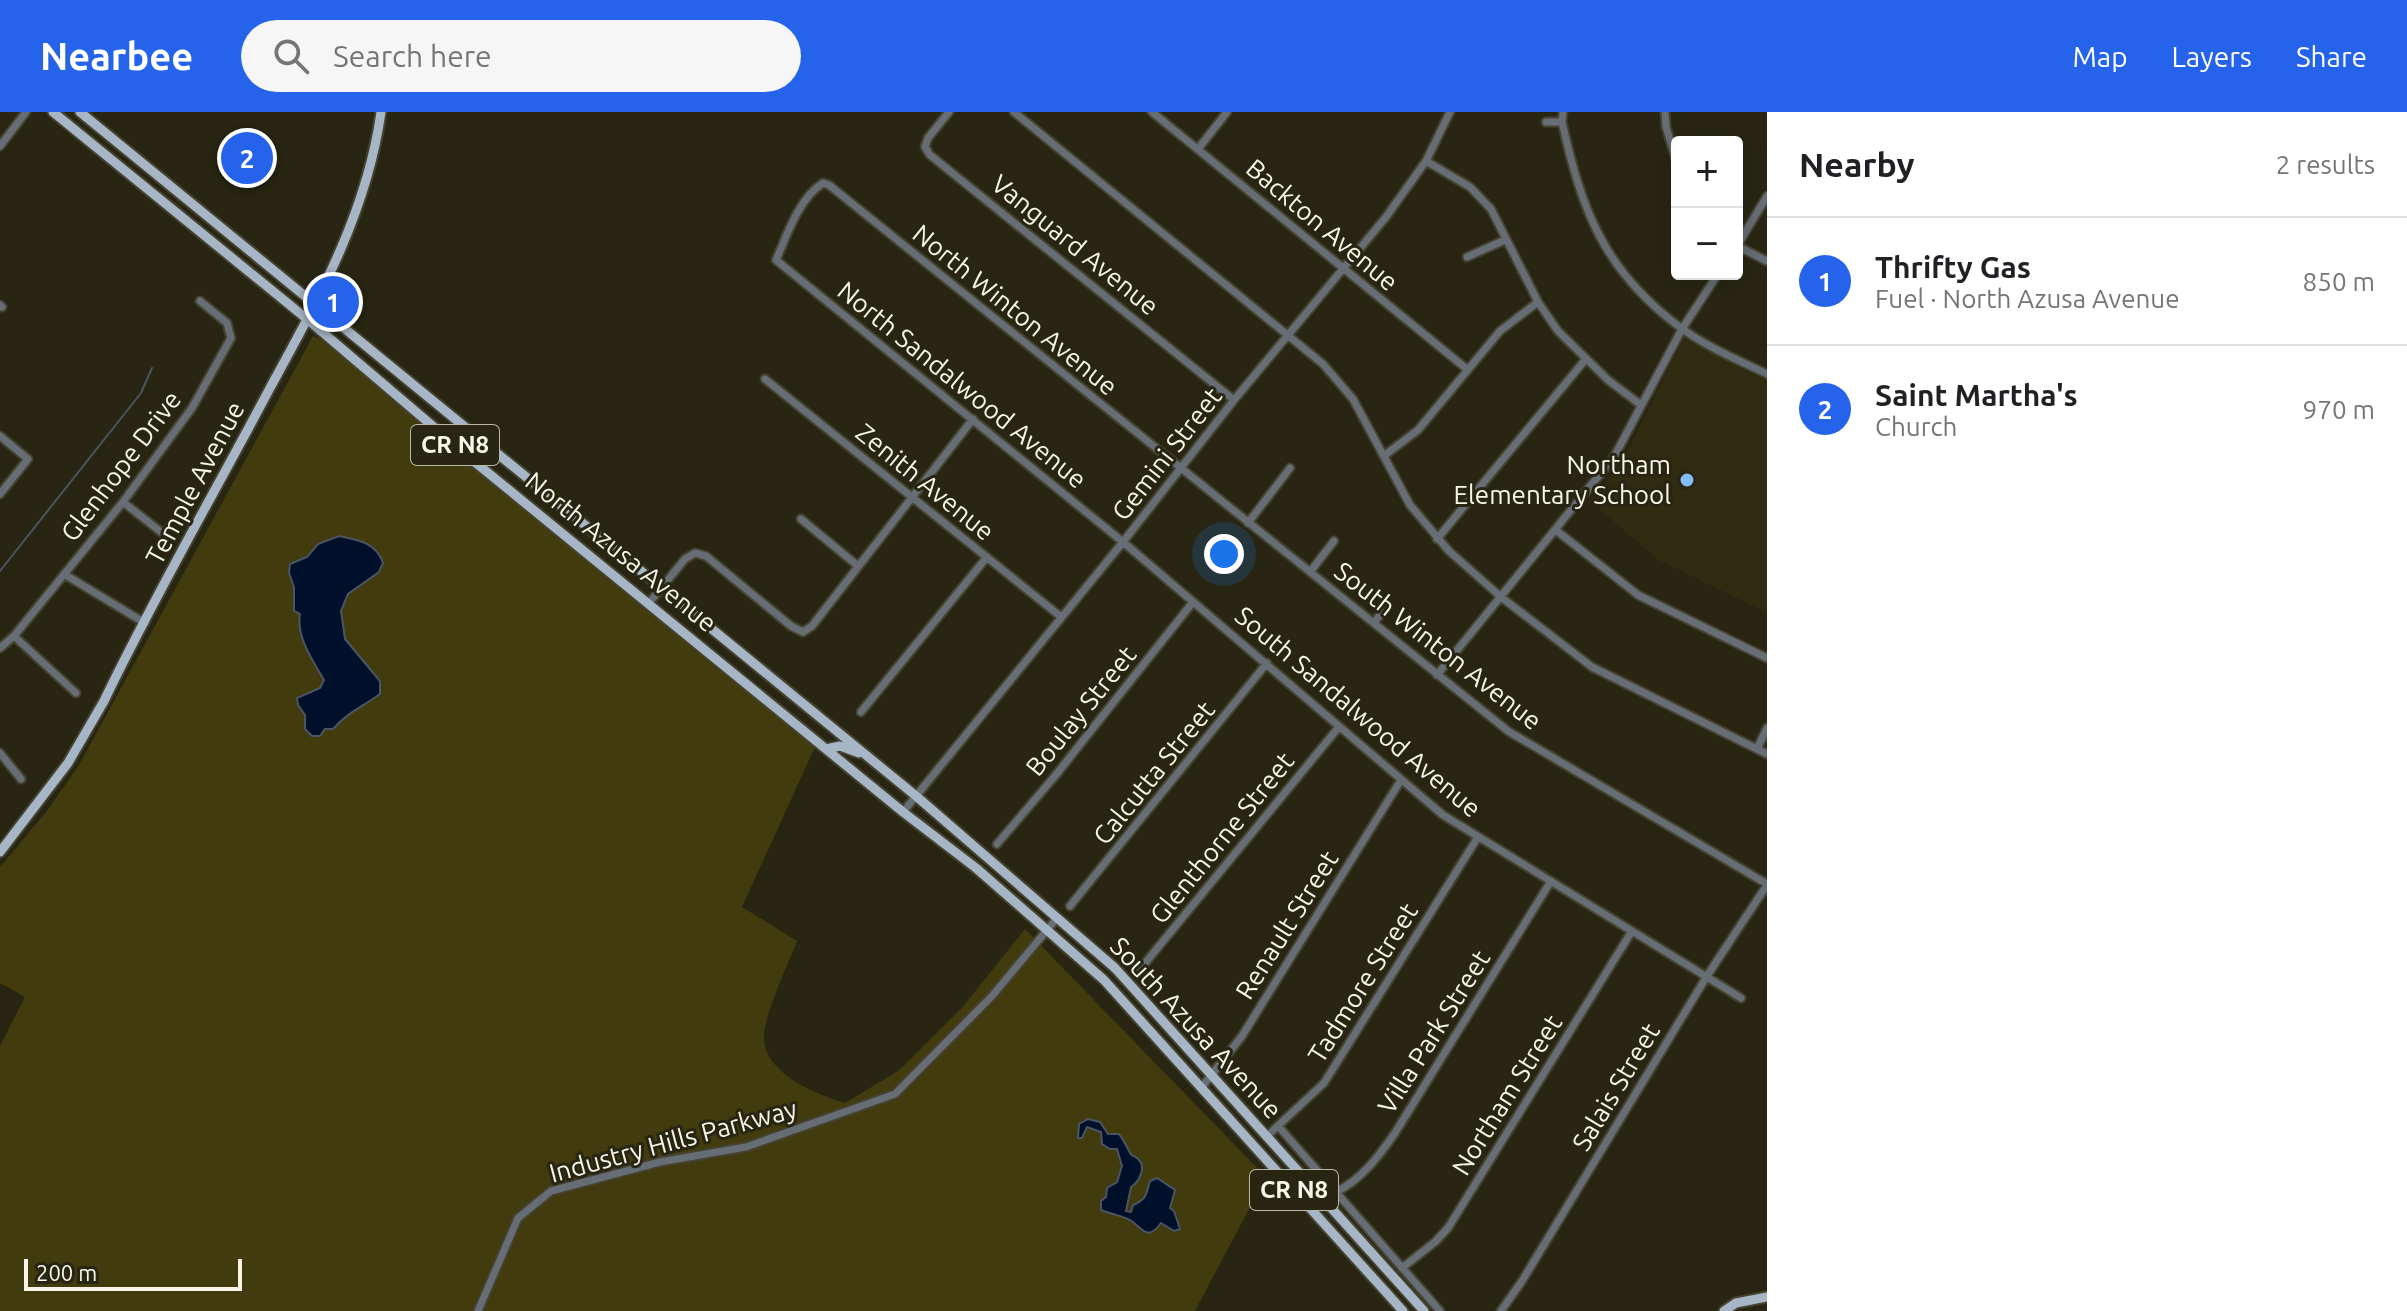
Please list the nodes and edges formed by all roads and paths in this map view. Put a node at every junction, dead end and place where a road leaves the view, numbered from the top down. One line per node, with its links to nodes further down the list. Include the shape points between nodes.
1 (26, 112): 14 (street)
2 (53, 112): 31 (main road, North Azusa Avenue / CR N8)
3 (80, 112): 30 (main road, North Azusa Avenue / CR N8)
4 (381, 112): 30 (main road, Temple Avenue, via 358,209)
5 (949, 112): 38 (street, Vanguard Avenue, via 928,138 925,147 930,155)
6 (1014, 112): 33 (street)
7 (1152, 112): 17 (street, Backton Avenue)
8 (1227, 112): 17 (street)
9 (1450, 112): 18 (street, Gemini Street)
10 (1563, 112): 13 (street)
11 (1665, 112): 15 (street)
12 (1546, 122): 13 (street)
13 (1562, 122): 32 (street, via 1591,222 1627,277)
14 (3, 135): 16 (street)
15 (1671, 143)
16 (0, 146)
17 (1198, 149): 26 (street, Backton Avenue)
18 (1426, 161): 22 (street, via 1470,187 1491,209); 26 (street, Gemini Street)
19 (823, 183): 40 (street, North Sandalwood Avenue, via 795,218 776,260); 44 (street, North Winton Avenue)
20 (1767, 196): 21 (street)
21 (1743, 236)
22 (1505, 240): 24 (street); 29 (street)
23 (1743, 249): 25 (street)
24 (1467, 257)
25 (1767, 261)
26 (1343, 269): 33 (street, Gemini Street); 35 (street, Backton Avenue)
27 (1714, 280): 32 (street)
28 (200, 301): 47 (street, Glenhope Drive, via 227,323 231,338 192,408)
29 (1538, 302): 34 (street); 35 (street, via 1500,331)
30 (315, 305): 31 (main road, Temple Avenue); 59 (main road, North Azusa Avenue / CR N8)
31 (307, 319): 62 (main road, North Azusa Avenue / CR N8); 65 (main road, Temple Avenue)
32 (1682, 329): 36 (street); 39 (street)
33 (1287, 335): 38 (street, Gemini Street); 42 (street, via 1323,364 1353,399)
34 (1585, 360): 39 (street); 52 (street)
35 (1468, 370): 42 (street, via 1418,430)
36 (1767, 374)
37 (765, 379): 46 (street, Zenith Avenue)
38 (1234, 400): 44 (street, Gemini Street)
39 (1641, 405): 50 (street, via 1614,457)
40 (973, 419): 46 (street); 54 (street, North Sandalwood Avenue)
41 (0, 436): 45 (street, via 28,459)
42 (1385, 455): 52 (street, via 1410,505)
43 (1290, 468): 49 (street)
44 (1181, 470): 49 (street, South Winton Avenue); 54 (street, Gemini Street)
45 (0, 494)
46 (914, 498): 55 (street, Zenith Avenue); 56 (street)
47 (123, 502): 51 (street); 58 (street, Glenhope Drive)
48 (801, 519): 56 (street)
49 (1248, 523): 57 (street, South Winton Avenue)
50 (1557, 531): 60 (street); 69 (street, via 1638,595)
51 (161, 532)
52 (1437, 539): 60 (street)
53 (1334, 541): 57 (street)
54 (1123, 542): 61 (street, South Sandalwood Avenue); 64 (street, Gemini Street)
55 (987, 557): 64 (street, Zenith Avenue); 73 (street)
56 (858, 566): 59 (street, via 803,632 706,556 695,553 685,559)
57 (1310, 572): 66 (street, South Winton Avenue)
58 (64, 574): 65 (street); 67 (street, Glenhope Drive)
59 (661, 589): 62 (street); 80 (main road, North Azusa Avenue / CR N8)
60 (1501, 597): 71 (street); 77 (street, via 1592,667)
61 (1193, 602): 70 (street, South Sandalwood Avenue); 86 (street, Boulay Street)
62 (649, 603): 76 (main road, North Azusa Avenue / CR N8)
63 (1382, 612): 66 (street)
64 (1060, 616): 83 (street, Gemini Street)
65 (145, 623): 87 (main road, Temple Avenue, via 68,763)
66 (1374, 623): 71 (street, South Winton Avenue)
67 (14, 636): 68 (street, Glenhope Drive); 72 (street)
68 (0, 648)
69 (1767, 658)
70 (1267, 663): 74 (street, South Sandalwood Avenue); 90 (street, Calcutta Street)
71 (1437, 675): 89 (street, South Winton Avenue, via 1508,731)
72 (76, 693)
73 (861, 712)
74 (1338, 728): 82 (street, South Sandalwood Avenue); 94 (street, Glenthorne Street)
75 (1767, 728): 77 (street)
76 (826, 749): 80 (main road, via 840,746); 84 (main road, North Azusa Avenue / CR N8)
77 (1757, 749): 79 (street)
78 (0, 753): 81 (street)
79 (1767, 754)
80 (865, 755): 83 (main road, North Azusa Avenue / CR N8)
81 (21, 779)
82 (1401, 780): 85 (street, South Sandalwood Avenue); 97 (street, Renault Street)
83 (916, 796): 84 (street, Gemini Street); 91 (main road, South Azusa Avenue / CR N8)
84 (903, 812): 92 (main road, South Azusa Avenue / CR N8)
85 (1478, 837): 88 (street, South Sandalwood Avenue); 99 (street, Tadmore Street, via 1324,1083)
86 (997, 844)
87 (0, 852)
88 (1551, 881): 93 (street, South Sandalwood Avenue); 101 (street, Villa Park Street, via 1395,1133 1367,1169)
89 (1767, 884): 95 (street, Salais Street)
90 (1070, 906)
91 (1057, 918): 92 (street, Industry Hills Parkway); 97 (main road, South Azusa Avenue / CR N8, via 1115,968)
92 (1046, 931): 98 (main road, South Azusa Avenue / CR N8, via 1104,980); 106 (street, Industry Hills Parkway, via 992,996 895,1094 746,1147 660,1162 551,1191 518,1218)
93 (1632, 931): 95 (street, South Sandalwood Avenue); 104 (street, Northam Street, via 1448,1228)
94 (1137, 973)
95 (1707, 976): 96 (street, South Sandalwood Avenue); 110 (street, Salais Street)
96 (1741, 998)
97 (1213, 1075): 98 (street, Renault Street); 100 (main road, South Azusa Avenue / CR N8)
98 (1202, 1087): 103 (main road, South Azusa Avenue / CR N8)
99 (1279, 1127): 100 (street, Tadmore Street); 101 (street)
100 (1266, 1137): 102 (main road, South Azusa Avenue / CR N8)
101 (1336, 1192): 104 (street)
102 (1352, 1231): 103 (main road); 108 (main road, South Azusa Avenue / CR N8)
103 (1340, 1242): 107 (main road, South Azusa Avenue / CR N8)
104 (1402, 1268): 109 (street)
105 (1767, 1297): 111 (main road)
106 (478, 1311)
107 (1403, 1311)
108 (1424, 1311)
109 (1440, 1311)
110 (1501, 1311)
111 (1724, 1311)

